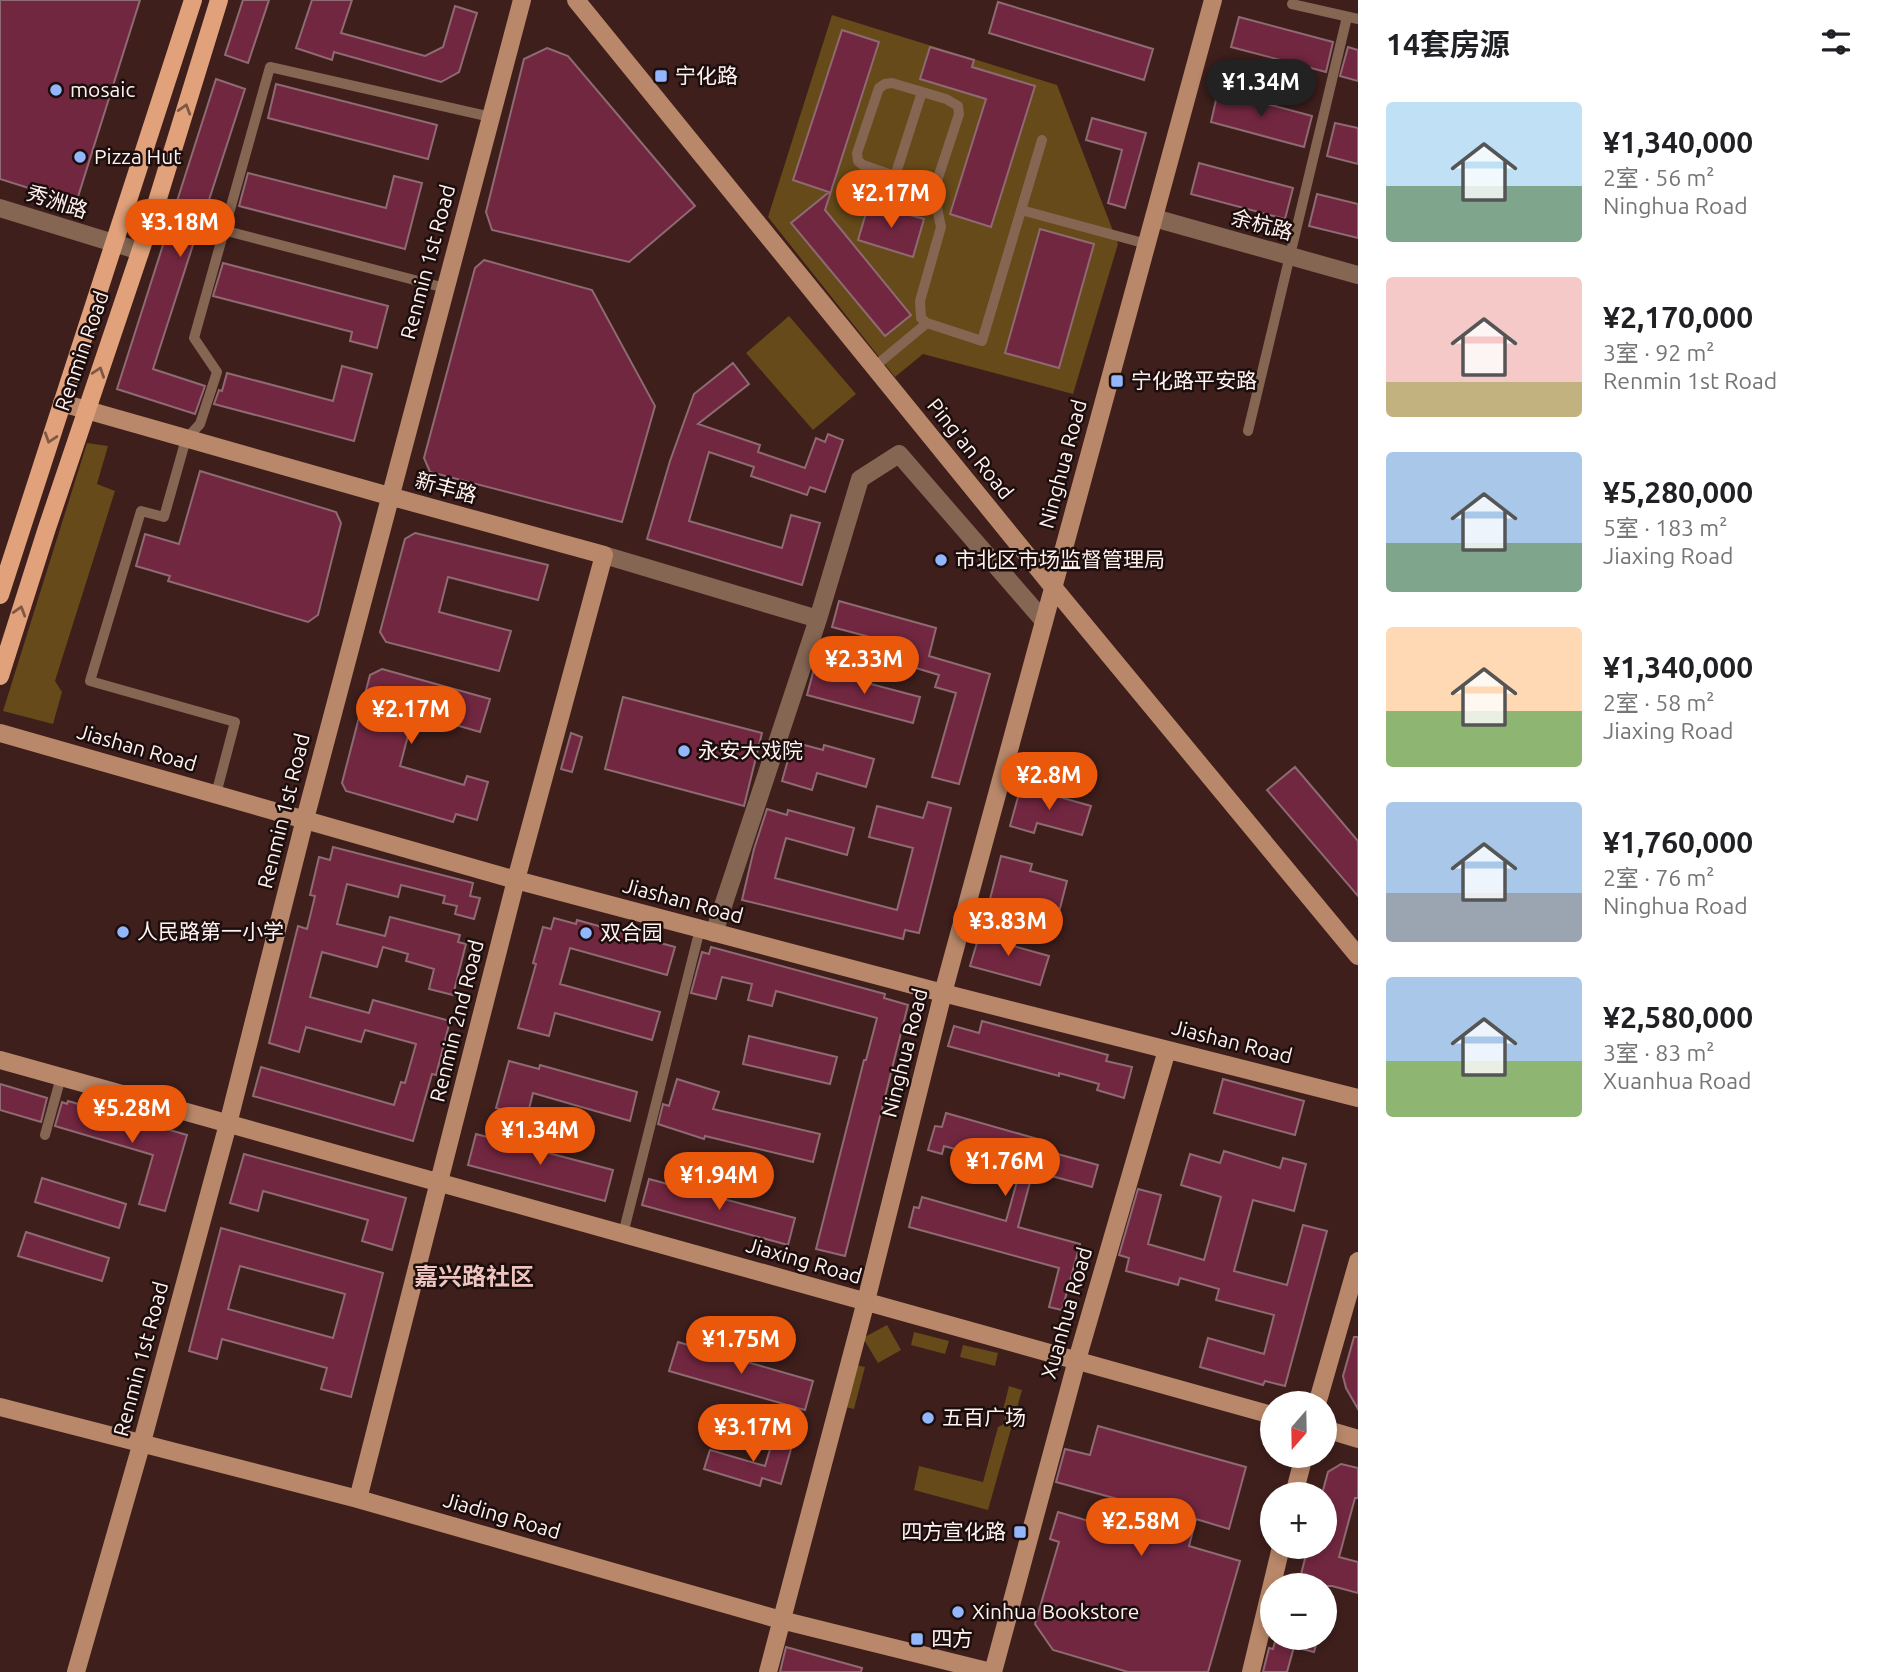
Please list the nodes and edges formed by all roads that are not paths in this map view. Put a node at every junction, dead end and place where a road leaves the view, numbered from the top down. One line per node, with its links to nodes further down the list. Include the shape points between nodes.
1 (192, 0): 17 (main road, Renmin Road)
2 (219, 0): 19 (main road, Renmin Road, one-way to 2)
3 (522, 0): 9 (street, Renmin 1st Road)
4 (576, 0): 24 (street, Ping'an Road)
5 (1213, 0): 15 (street, Ninghua Road)
6 (1292, 4): 7 (lane)
7 (1353, 18): 20 (lane)
8 (922, 92): 11 (lane); 11 (lane, via 892,83 879,88 857,153 863,165); 12 (lane, via 958,106 959,114)
9 (491, 117): 16 (lane, via 270,67); 22 (street, Renmin 1st Road)
10 (1042, 141): 14 (lane)
11 (895, 176): 12 (lane, via 924,186)
12 (932, 184): 23 (lane, via 941,227 920,301 921,318)
13 (0, 208): 17 (street, 秀洲路)
14 (1021, 210): 18 (lane); 23 (lane, via 982,341)
15 (1154, 218): 18 (street, Ninghua Road); 20 (street, 余杭路)
16 (223, 230): 22 (lane); 28 (lane, via 194,338 217,372 200,424)
17 (115, 244): 19 (street, 秀洲路); 25 (main road, Renmin Road)
18 (1147, 244): 31 (street, Ninghua Road)
19 (140, 251): 26 (main road, Renmin Road, one-way to 19)
20 (1291, 256): 21 (street, 余杭路); 27 (lane)
21 (1358, 275)
22 (445, 288): 29 (street, Renmin 1st Road)
23 (927, 323): 24 (lane)
24 (874, 367): 31 (street, Ping'an Road)
25 (62, 403): 26 (street, 新丰路); 32 (main road, Renmin Road, one-way to 32)
26 (86, 411): 28 (street, 新丰路); 35 (main road, Renmin Road, one-way to 26)
27 (1248, 431)
28 (186, 439): 29 (street, 新丰路); 37 (lane, via 164,517 141,511 90,681 235,722)
29 (389, 496): 30 (street, 新丰路); 38 (street, Renmin 1st Road)
30 (604, 555): 33 (street, 新丰路); 39 (street, Renmin 2nd Road)
31 (1053, 587): 34 (street, Ninghua Road); 41 (street, Ping'an Road)
32 (0, 595)
33 (818, 619): 34 (street, via 860,479 899,454); 40 (street)
34 (1044, 621): 42 (street, Ninghua Road)
35 (0, 676)
36 (0, 733): 37 (street, Jiashan Road)
37 (216, 794): 38 (street, Jiashan Road)
38 (305, 819): 39 (street, Jiashan Road); 47 (street, Renmin 1st Road)
39 (516, 880): 40 (street, Jiashan Road); 49 (street, Renmin 2nd Road)
40 (707, 931): 42 (street, Jiashan Road); 50 (lane)
41 (1358, 956)
42 (943, 993): 43 (street, Jiashan Road); 52 (street, Ninghua Road)
43 (1167, 1050): 46 (street, Jiashan Road); 53 (street, Xuanhua Road)
44 (0, 1060): 45 (street, Jiaxing Road)
45 (61, 1077): 47 (street, Jiaxing Road); 48 (lane)
46 (1358, 1098)
47 (228, 1124): 49 (street, Jiaxing Road); 59 (street, Renmin 1st Road)
48 (44, 1135)
49 (440, 1183): 50 (street, Jiaxing Road); 60 (street, Renmin 2nd Road)
50 (623, 1234): 52 (street, Jiaxing Road)
51 (1358, 1261): 54 (street)
52 (866, 1301): 53 (street, Jiaxing Road); 62 (street, Ninghua Road)
53 (1077, 1360): 56 (street, Jiaxing Road); 65 (street, Xuanhua Road)
54 (1321, 1391)
55 (0, 1406): 59 (street, Jiading Road)
56 (1260, 1412)
57 (1337, 1433): 58 (street)
58 (1358, 1439)
59 (142, 1442): 60 (street, Jiading Road); 63 (street, Renmin 1st Road)
60 (358, 1499): 62 (street, Jiading Road)
61 (1278, 1559): 66 (street)
62 (781, 1620): 64 (street, Ninghua Road); 65 (street, Jiading Road)
63 (76, 1672)
64 (768, 1672)
65 (992, 1672)
66 (1251, 1672)

